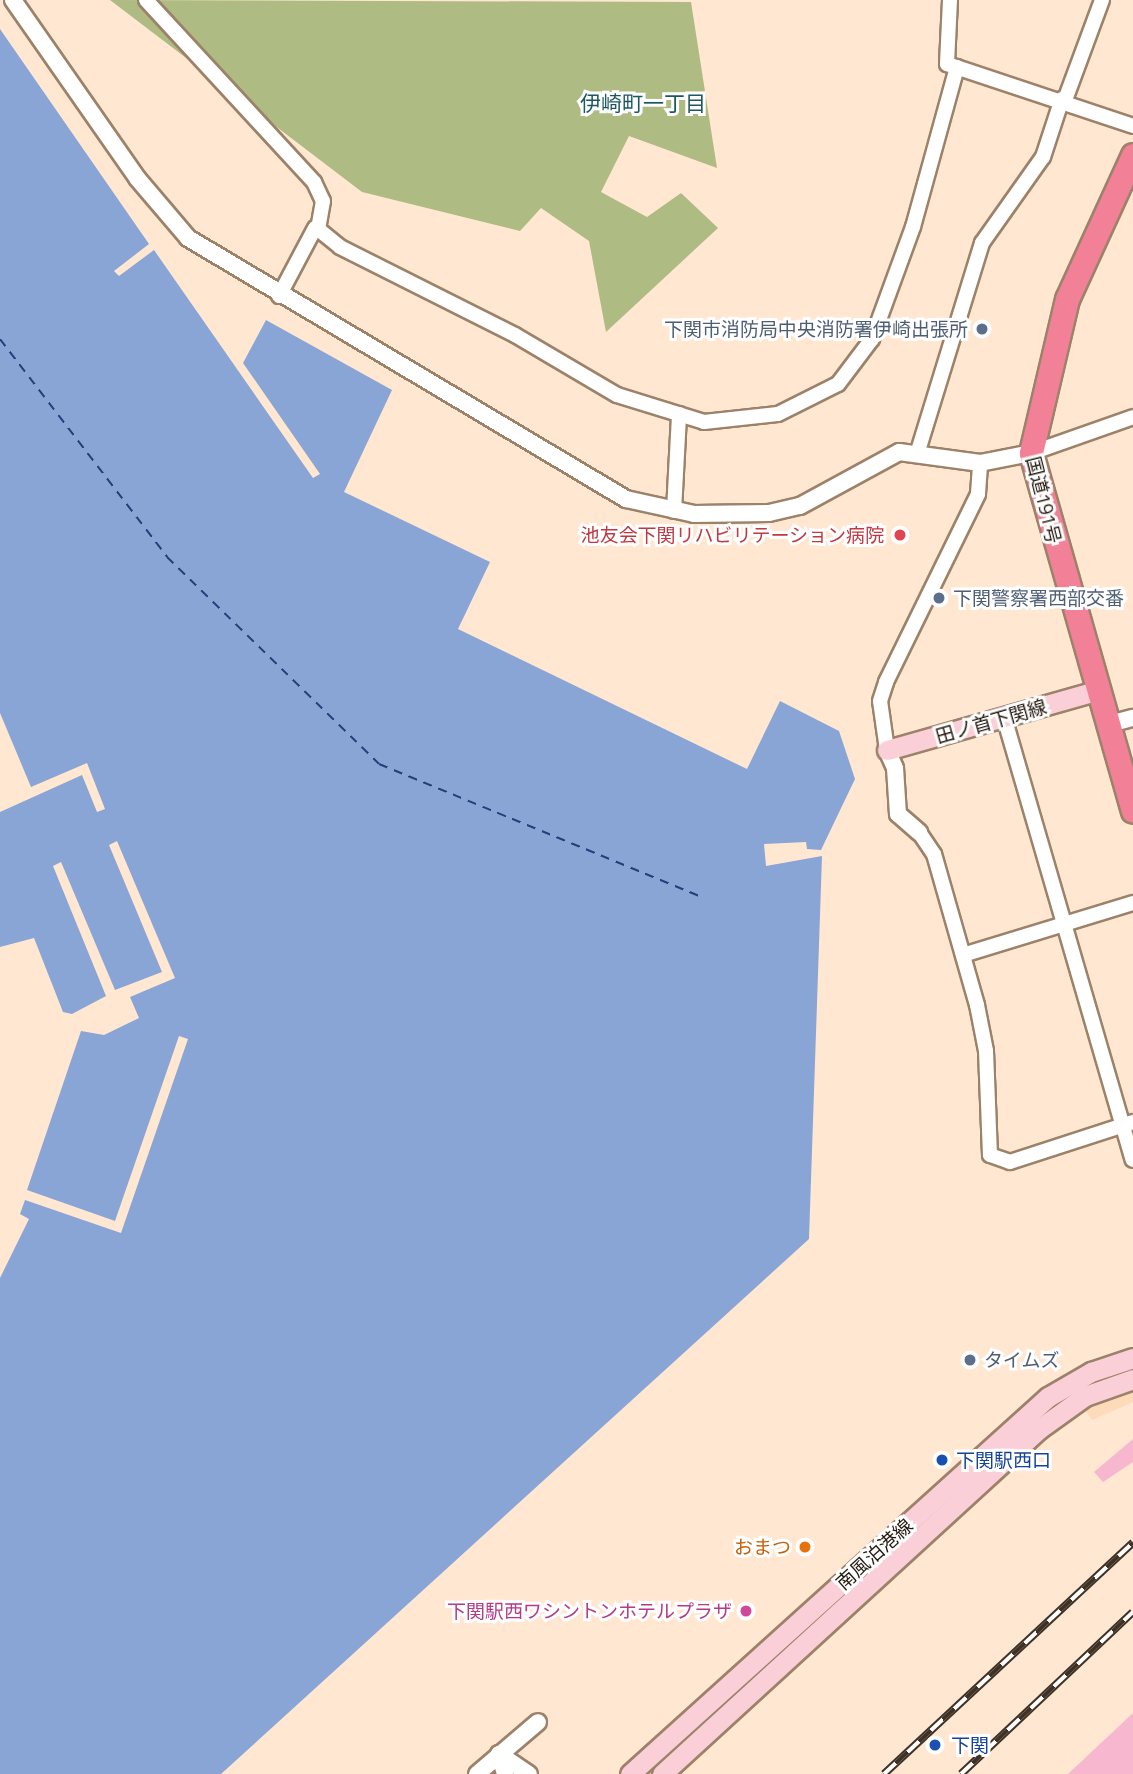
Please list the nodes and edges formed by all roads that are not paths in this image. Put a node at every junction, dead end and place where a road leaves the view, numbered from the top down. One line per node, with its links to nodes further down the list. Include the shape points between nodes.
1 (13, 0): 10 (street, via 165,214 215,258)
2 (146, 0): 11 (street, via 314,182 323,201 318,229 340,247 515,335 617,395)
3 (950, 0): 5 (street, via 947,64)
4 (1102, 0): 6 (street)
5 (957, 67): 6 (street); 11 (street, via 892,294 872,339 838,384 753,421 704,422)
6 (1064, 100): 7 (street); 13 (street, via 1042,157 982,243)
7 (1133, 126)
8 (1133, 156): 14 (highway, 国道191号, via 1067,299)
9 (315, 228): 10 (street)
10 (279, 296): 16 (street, via 626,499)
11 (680, 414): 16 (street)
12 (1133, 417): 14 (street)
13 (918, 451): 15 (street); 16 (street, via 886,456 800,506 769,513)
14 (1031, 453): 15 (street); 17 (highway, 国道191号)
15 (980, 463): 21 (street, via 978,494 886,682 880,701)
16 (674, 511)
17 (1095, 691): 18 (main road, 田ノ首下関線); 20 (highway, 国道191号)
18 (1004, 717): 21 (main road, 田ノ首下関線); 25 (street)
19 (1133, 718): 20 (street)
20 (1107, 725): 22 (highway, 国道191号)
21 (887, 750): 23 (street, via 895,768 898,814)
22 (1133, 811)
23 (919, 832): 26 (street, via 934,853)
24 (1133, 902): 25 (street)
25 (1062, 923): 26 (street); 27 (street)
26 (963, 955): 27 (street, via 986,1051 990,1155 1010,1162)
27 (1127, 1124): 28 (street)
28 (1133, 1160)
29 (1133, 1358): 36 (main road, 南風泊港線, via 1091,1372 1048,1398)
30 (1133, 1379): 37 (main road, 南風泊港線, via 1085,1396 1039,1429)
31 (538, 1722): 32 (street)
32 (499, 1754): 33 (street); 34 (street); 35 (street)
33 (477, 1774)
34 (505, 1774)
35 (529, 1774)
36 (630, 1774)
37 (662, 1774)

